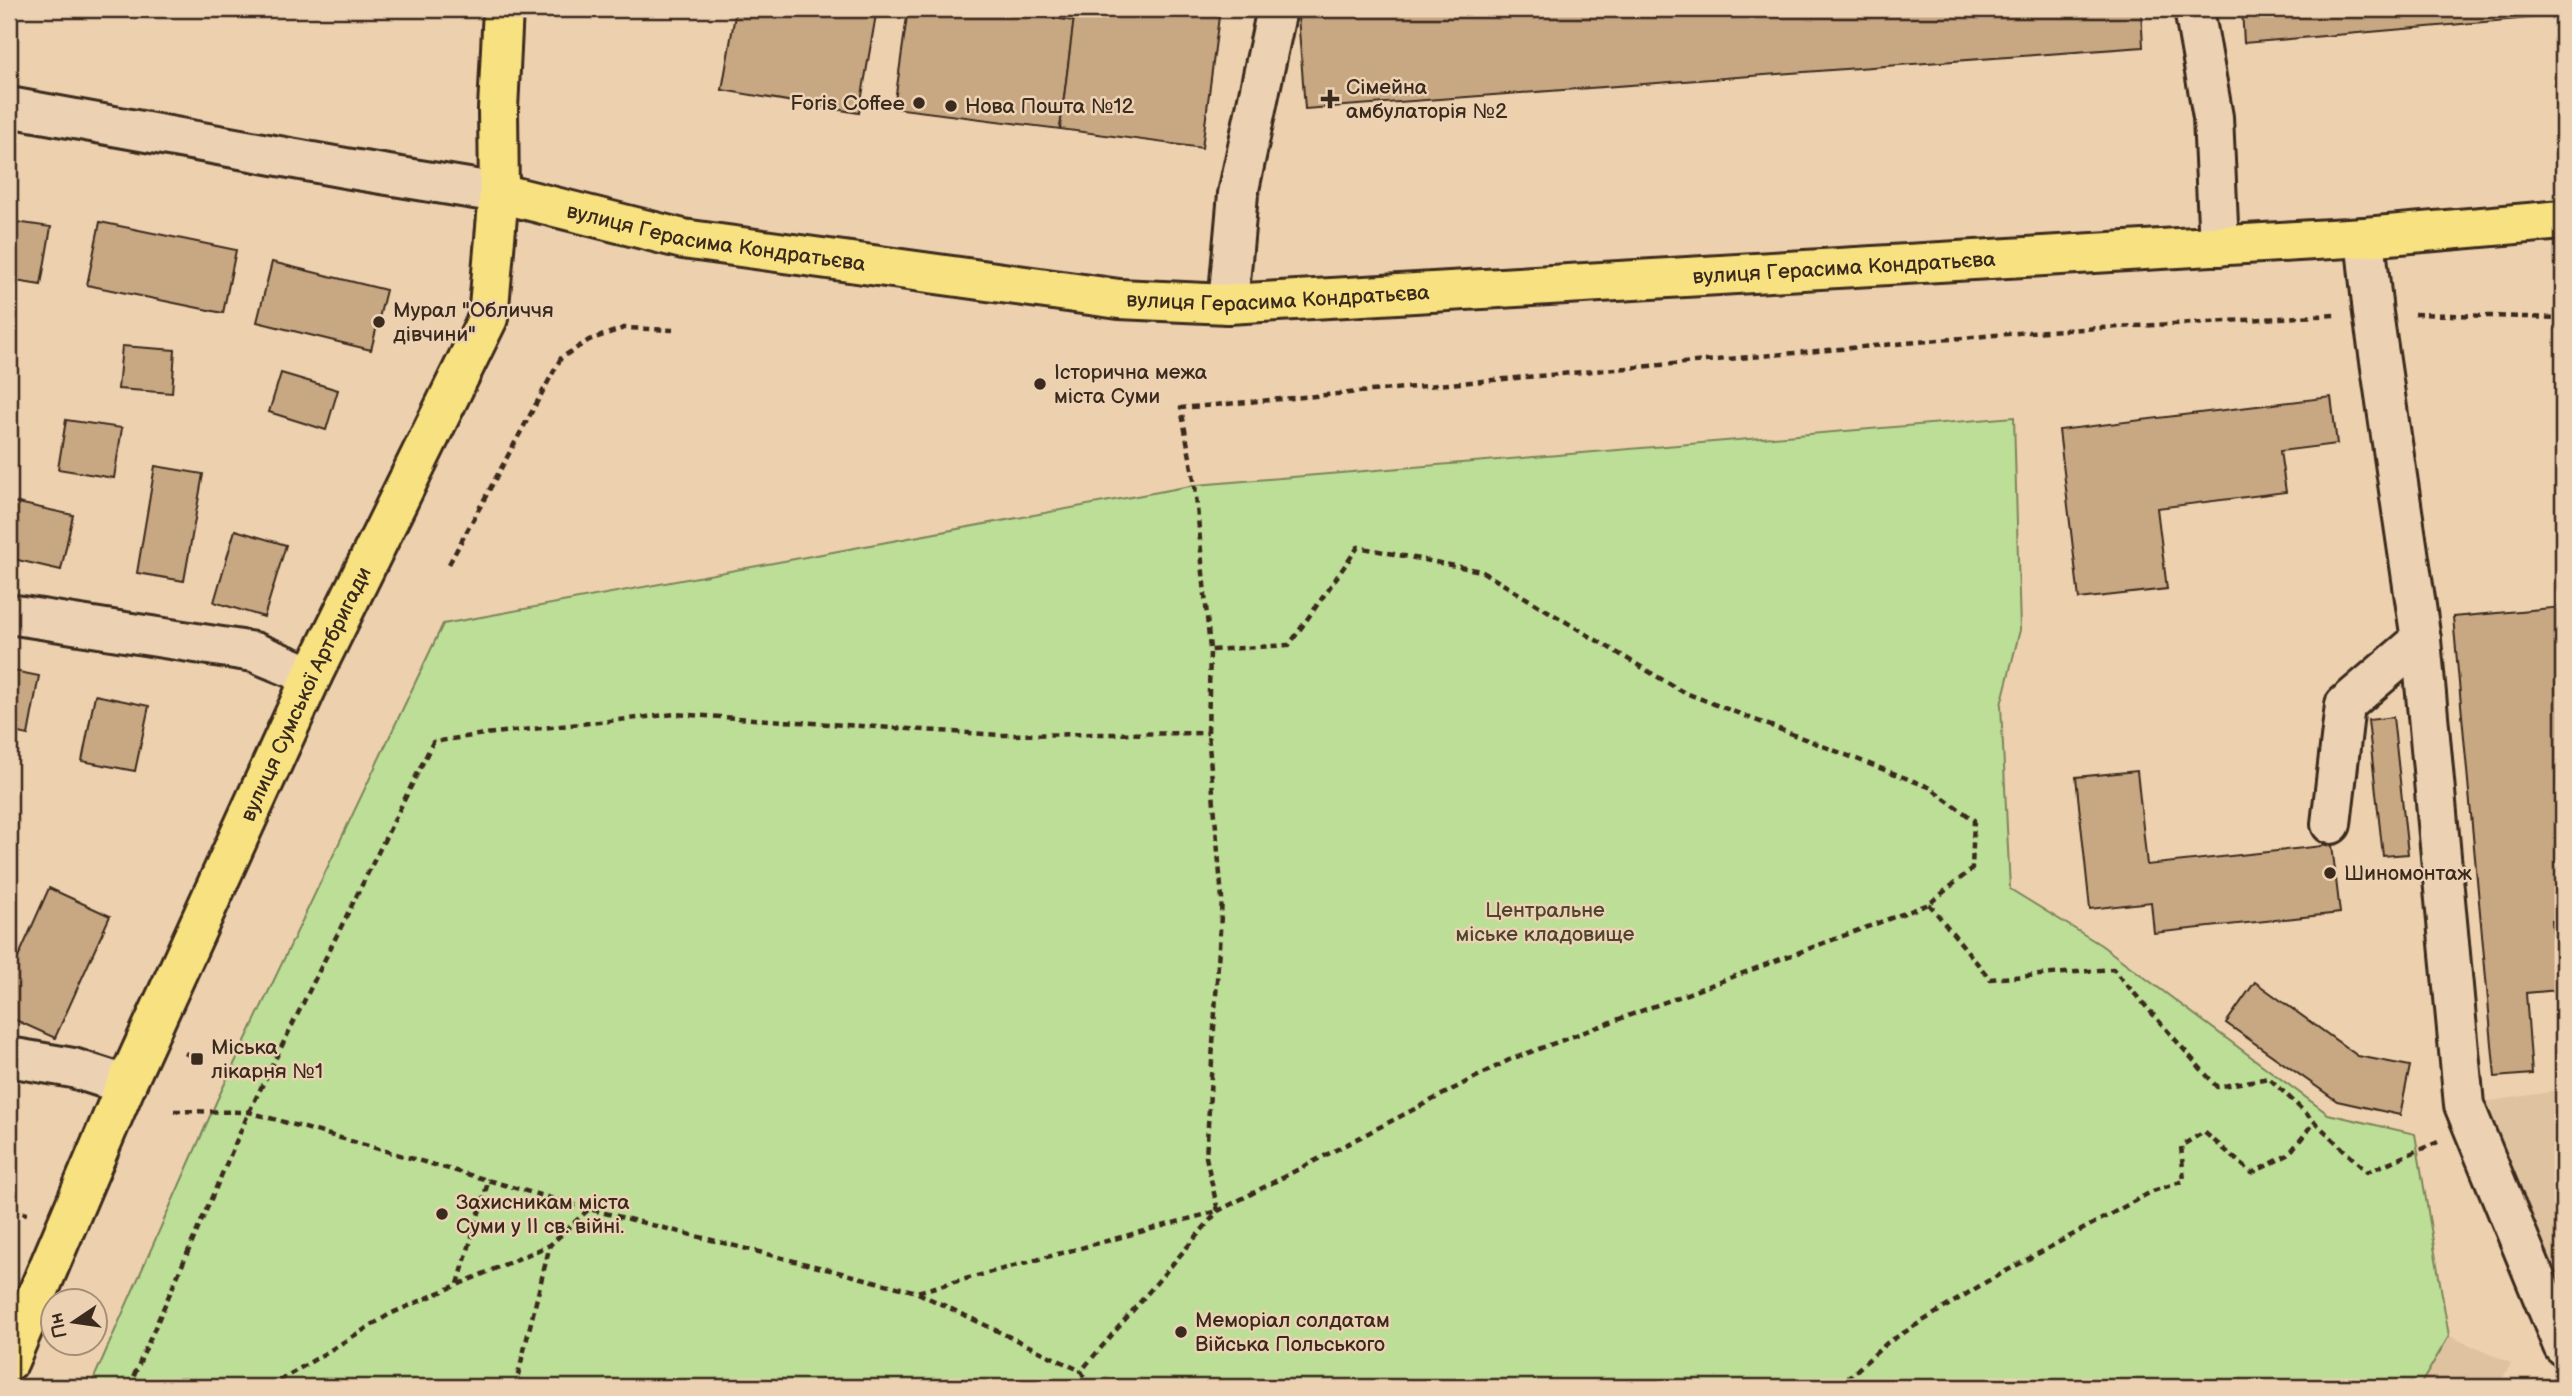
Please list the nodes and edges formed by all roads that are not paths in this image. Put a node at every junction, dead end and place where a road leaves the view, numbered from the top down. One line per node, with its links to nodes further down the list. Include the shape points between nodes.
1 (503, 9): 5 (main road, вулиця Сумської Артбригади)
2 (1278, 9): 9 (street, via 1238,194)
3 (2194, 9): 8 (street, via 2213,117)
4 (9, 107): 5 (street, вулиця Герасима Кондратьєва)
5 (499, 193): 9 (main road, вулиця Герасима Кондратьєва, via 683,239 1119,299); 12 (main road, вулиця Сумської Артбригади, via 488,318)
6 (2563, 220): 7 (main road, вулиця Герасима Кондратьєва)
7 (2365, 237): 8 (main road, вулиця Герасима Кондратьєва); 11 (street)
8 (2219, 246): 9 (main road, вулиця Герасима Кондратьєва)
9 (1228, 304)
10 (9, 614): 12 (street, via 254,652)
11 (2421, 640): 13 (street, via 2344,705); 16 (street, via 2463,1105)
12 (313, 676): 15 (main road, вулиця Сумської Артбригади)
13 (2331, 824)
14 (9, 1057): 15 (street, via 73,1068)
15 (126, 1085): 17 (main road, вулиця Сумської Артбригади)
16 (2563, 1346)
17 (9, 1361)

